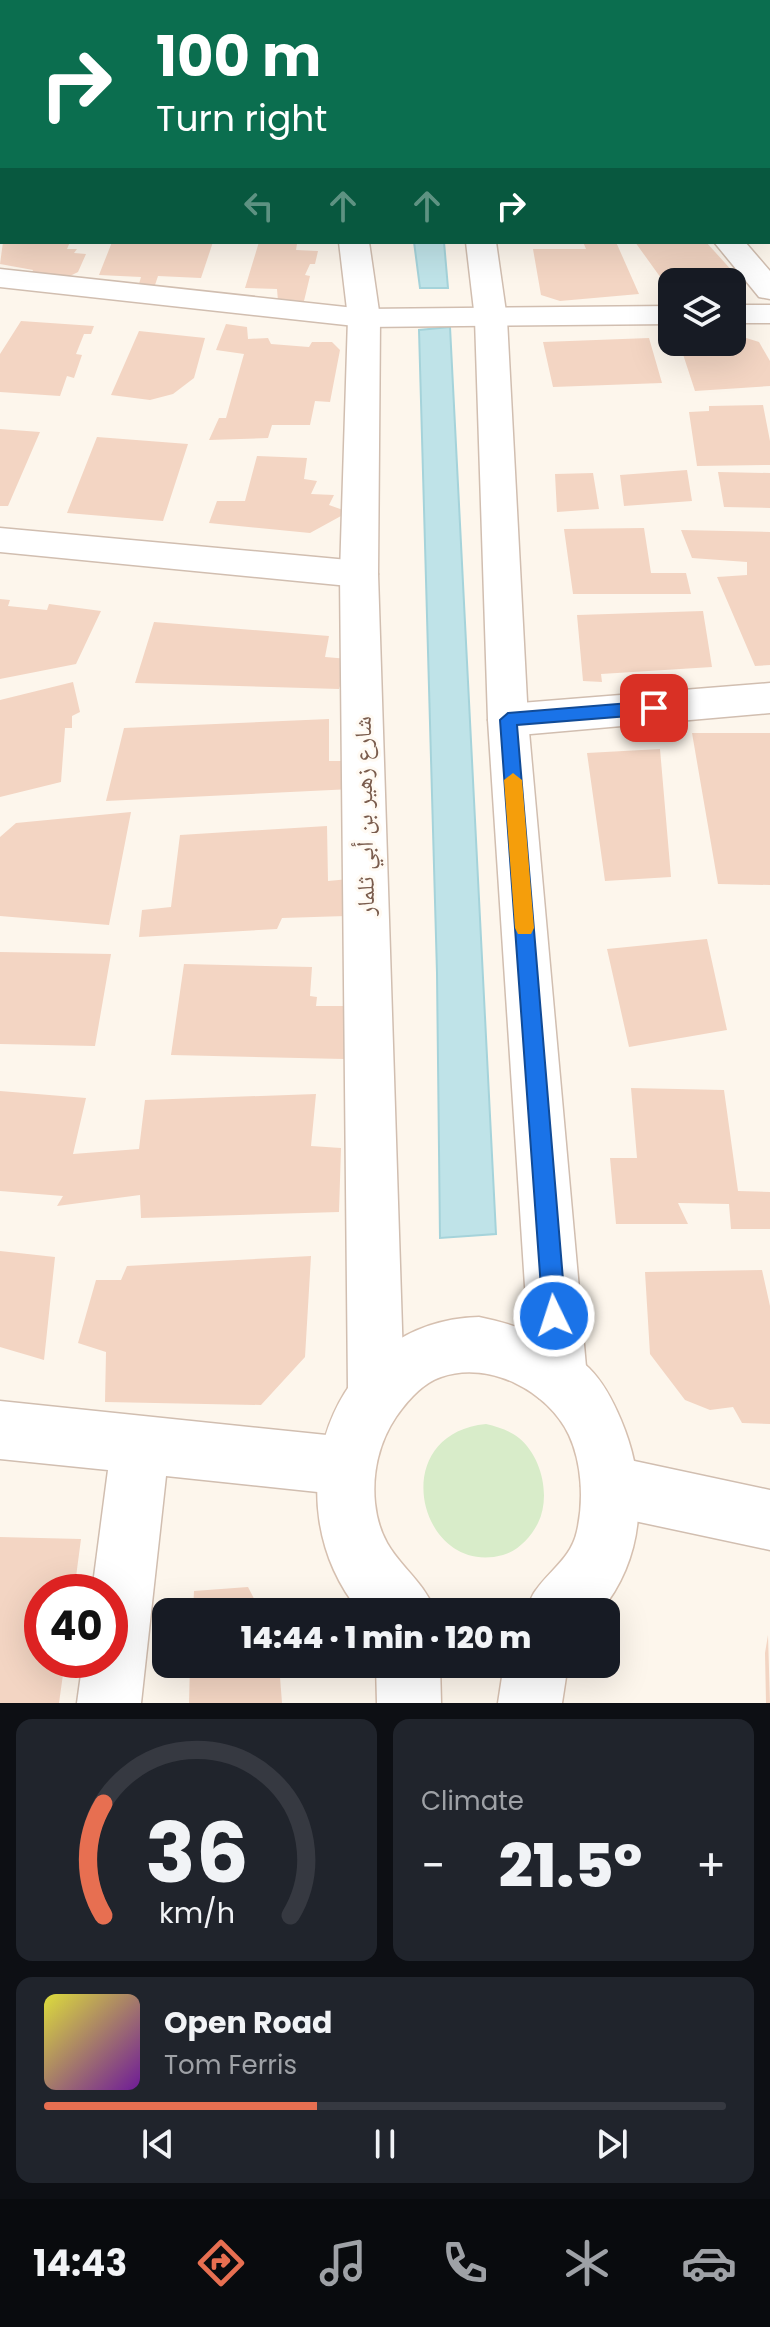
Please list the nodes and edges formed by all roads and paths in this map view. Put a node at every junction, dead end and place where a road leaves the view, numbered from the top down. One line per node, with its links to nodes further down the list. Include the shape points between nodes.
1 (354, 244): 9 (street, شارع زهير بن أبي ثلمار)
2 (481, 244): 10 (street)
3 (731, 244): 5 (street)
4 (0, 278): 9 (street)
5 (770, 290)
6 (746, 314): 7 (street)
7 (770, 314)
8 (658, 315): 10 (street)
9 (364, 318): 10 (street); 12 (street, شارع زهير بن أبي ثلمار)
10 (491, 319): 14 (street)
11 (0, 540): 12 (street)
12 (359, 574): 16 (street, شارع زهير بن أبي ثلمار)
13 (770, 698): 14 (street)
14 (508, 720): 15 (street)
15 (559, 1378): 16 (street, via 524,1356 485,1345 445,1348 408,1363); 20 (street, via 586,1409 603,1446)
16 (376, 1391): 19 (street, via 356,1426)
17 (0, 1430): 18 (street)
18 (141, 1443): 19 (street); 26 (street)
19 (346, 1466): 22 (street, via 346,1508 356,1548)
20 (611, 1486): 21 (street); 23 (street, via 609,1527 596,1566)
21 (770, 1520)
22 (390, 1598)
23 (575, 1598)
24 (408, 1678): 27 (street)
25 (534, 1678): 28 (street)
26 (109, 1703)
27 (409, 1703)
28 (530, 1703)

